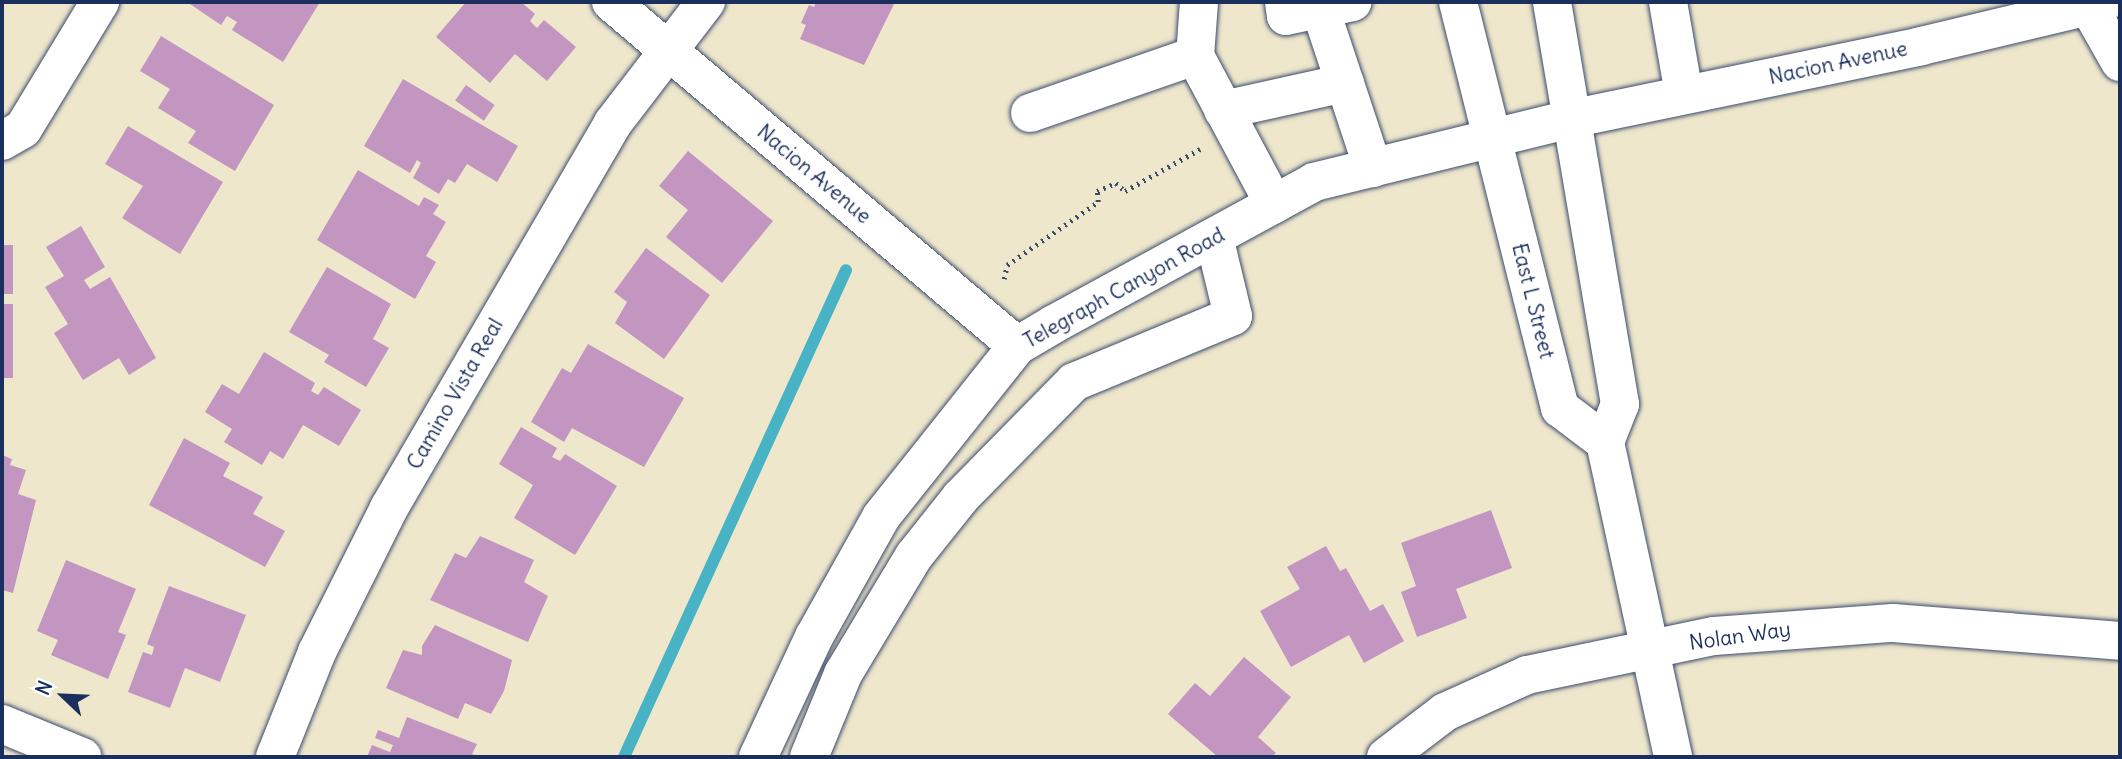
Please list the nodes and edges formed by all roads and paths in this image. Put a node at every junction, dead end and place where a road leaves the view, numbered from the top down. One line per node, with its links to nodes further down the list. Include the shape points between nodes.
1 (100, 2): 19 (street, via 23,129)
2 (611, 2): 10 (street, Nacion Avenue)
3 (706, 2): 10 (street, Camino Vista Real)
4 (1199, 2): 11 (street)
5 (1458, 2): 18 (street)
6 (1552, 2): 16 (street)
7 (1668, 2): 14 (street)
8 (1319, 4): 13 (street)
9 (2097, 5): 12 (street); 14 (street, Nacion Avenue)
10 (667, 50): 24 (street, Nacion Avenue); 30 (street, Camino Vista Real, via 613,123 389,508 317,652)
11 (1195, 56): 15 (street); 17 (street)
12 (2120, 62)
13 (1345, 83): 17 (street); 20 (street)
14 (1684, 95): 16 (street, Nacion Avenue)
15 (1030, 113)
16 (1570, 119): 18 (street, Telegraph Canyon Road); 25 (street, via 1620,404)
17 (1230, 121): 21 (street); 23 (path, via 1125,191 1116,183 1097,191 1098,202 1007,265)
18 (1491, 139): 20 (street, Telegraph Canyon Road); 25 (street, East L Street, via 1560,408)
19 (2, 141)
20 (1373, 168): 21 (street, Telegraph Canyon Road, via 1314,182)
21 (1274, 204): 22 (street, Telegraph Canyon Road)
22 (1214, 237): 24 (street, Telegraph Canyon Road); 32 (street, via 1233,316 1074,382 961,497 914,556 843,674)
23 (1004, 279)
24 (1017, 346): 31 (street, Telegraph Canyon Road, via 881,517 814,638)
25 (1605, 442): 27 (street)
26 (2120, 641): 27 (street, Nolan Way, via 1894,623 1744,631)
27 (1651, 651): 33 (street, Nolan Way, via 1527,675 1445,712); 34 (street)
28 (2, 724): 29 (street)
29 (82, 757)
30 (275, 757)
31 (758, 757)
32 (808, 757)
33 (1386, 757)
34 (1673, 757)

